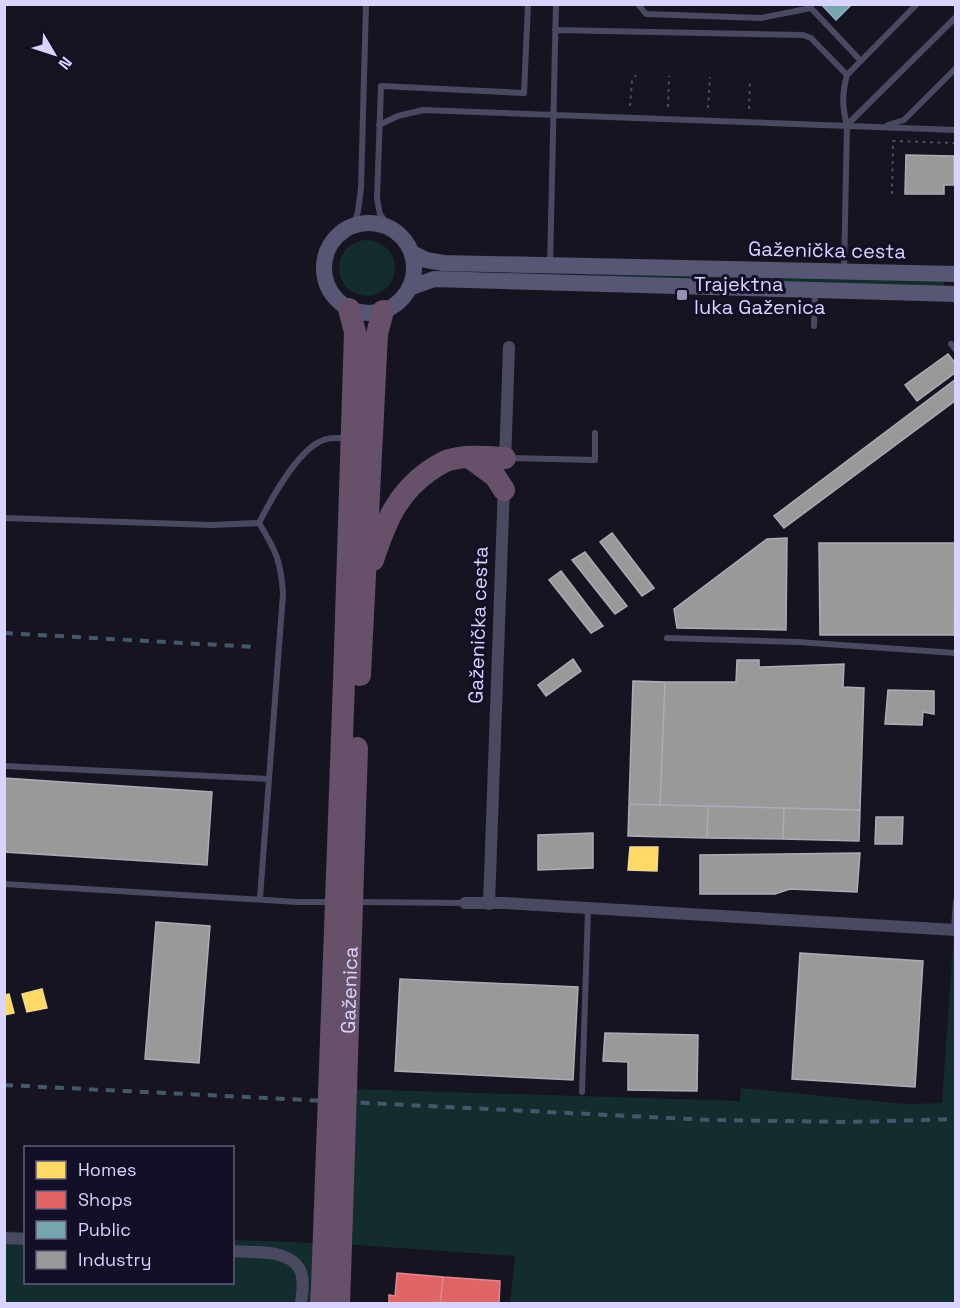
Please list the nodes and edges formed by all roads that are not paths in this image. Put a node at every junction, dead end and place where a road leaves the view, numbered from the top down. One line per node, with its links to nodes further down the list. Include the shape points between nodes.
1 (366, 4): 17 (lane, via 361,188)
2 (528, 4): 13 (lane, via 524,93 381,86)
3 (556, 4): 8 (lane)
4 (638, 4): 6 (lane, via 646,14 761,18)
5 (916, 4): 9 (lane)
6 (809, 6): 9 (lane)
7 (956, 17): 14 (lane)
8 (555, 30): 11 (lane, via 803,35); 12 (lane)
9 (861, 61): 11 (lane)
10 (956, 68): 15 (lane, via 904,120)
11 (847, 75): 14 (lane, via 842,106)
12 (554, 116): 13 (lane, via 423,110); 14 (lane); 20 (lane)
13 (379, 124): 18 (lane, via 377,199 380,214)
14 (847, 124): 15 (lane); 21 (lane)
15 (885, 126): 16 (lane)
16 (956, 130)
17 (354, 225): 18 (main road, via 372,222); 26 (main road, via 333,240 323,265 330,291)
18 (389, 227): 19 (main road, via 403,238)
19 (411, 253): 20 (main road, Gaženička cesta, via 444,263); 23 (main road, via 414,264)
20 (550, 266): 21 (main road, Gaženička cesta)
21 (844, 272): 22 (main road, Gaženička cesta)
22 (956, 274)
23 (410, 288): 24 (main road, Gaženička cesta, via 434,279); 27 (main road)
24 (815, 290): 25 (main road, Gaženička cesta); 28 (lane)
25 (956, 294)
26 (349, 309): 27 (main road); 33 (highway, via 355,332)
27 (384, 311): 39 (highway, via 377,334)
28 (813, 326)
29 (951, 344): 31 (lane)
30 (509, 347): 35 (street, Gaženička cesta)
31 (956, 350)
32 (595, 433): 35 (lane, via 595,460)
33 (353, 438): 38 (lane, via 318,442 284,479); 42 (highway)
34 (469, 457): 35 (highway); 36 (highway, via 495,476); 39 (highway, via 447,460 433,468 400,499 387,520)
35 (505, 458): 36 (street, Gaženička cesta)
36 (504, 490): 49 (street, Gaženička cesta)
37 (4, 518): 38 (lane)
38 (259, 523): 44 (lane, via 282,567)
39 (364, 584): 42 (highway)
40 (667, 638): 41 (lane)
41 (956, 653)
42 (352, 680): 57 (highway, Gaženica, bridge); 58 (highway, Gaženica, bridge)
43 (4, 766): 44 (lane)
44 (269, 779): 46 (lane)
45 (4, 884): 46 (lane)
46 (260, 898): 48 (lane, via 297,902)
47 (956, 901): 51 (lane)
48 (465, 903): 49 (street)
49 (489, 904): 50 (street)
50 (588, 909): 51 (street); 52 (lane)
51 (955, 930)
52 (582, 1092)
53 (4, 1238): 54 (street)
54 (24, 1239)
55 (234, 1251): 56 (street, via 290,1258 300,1270)
56 (301, 1304)
57 (321, 1304)
58 (339, 1304)

